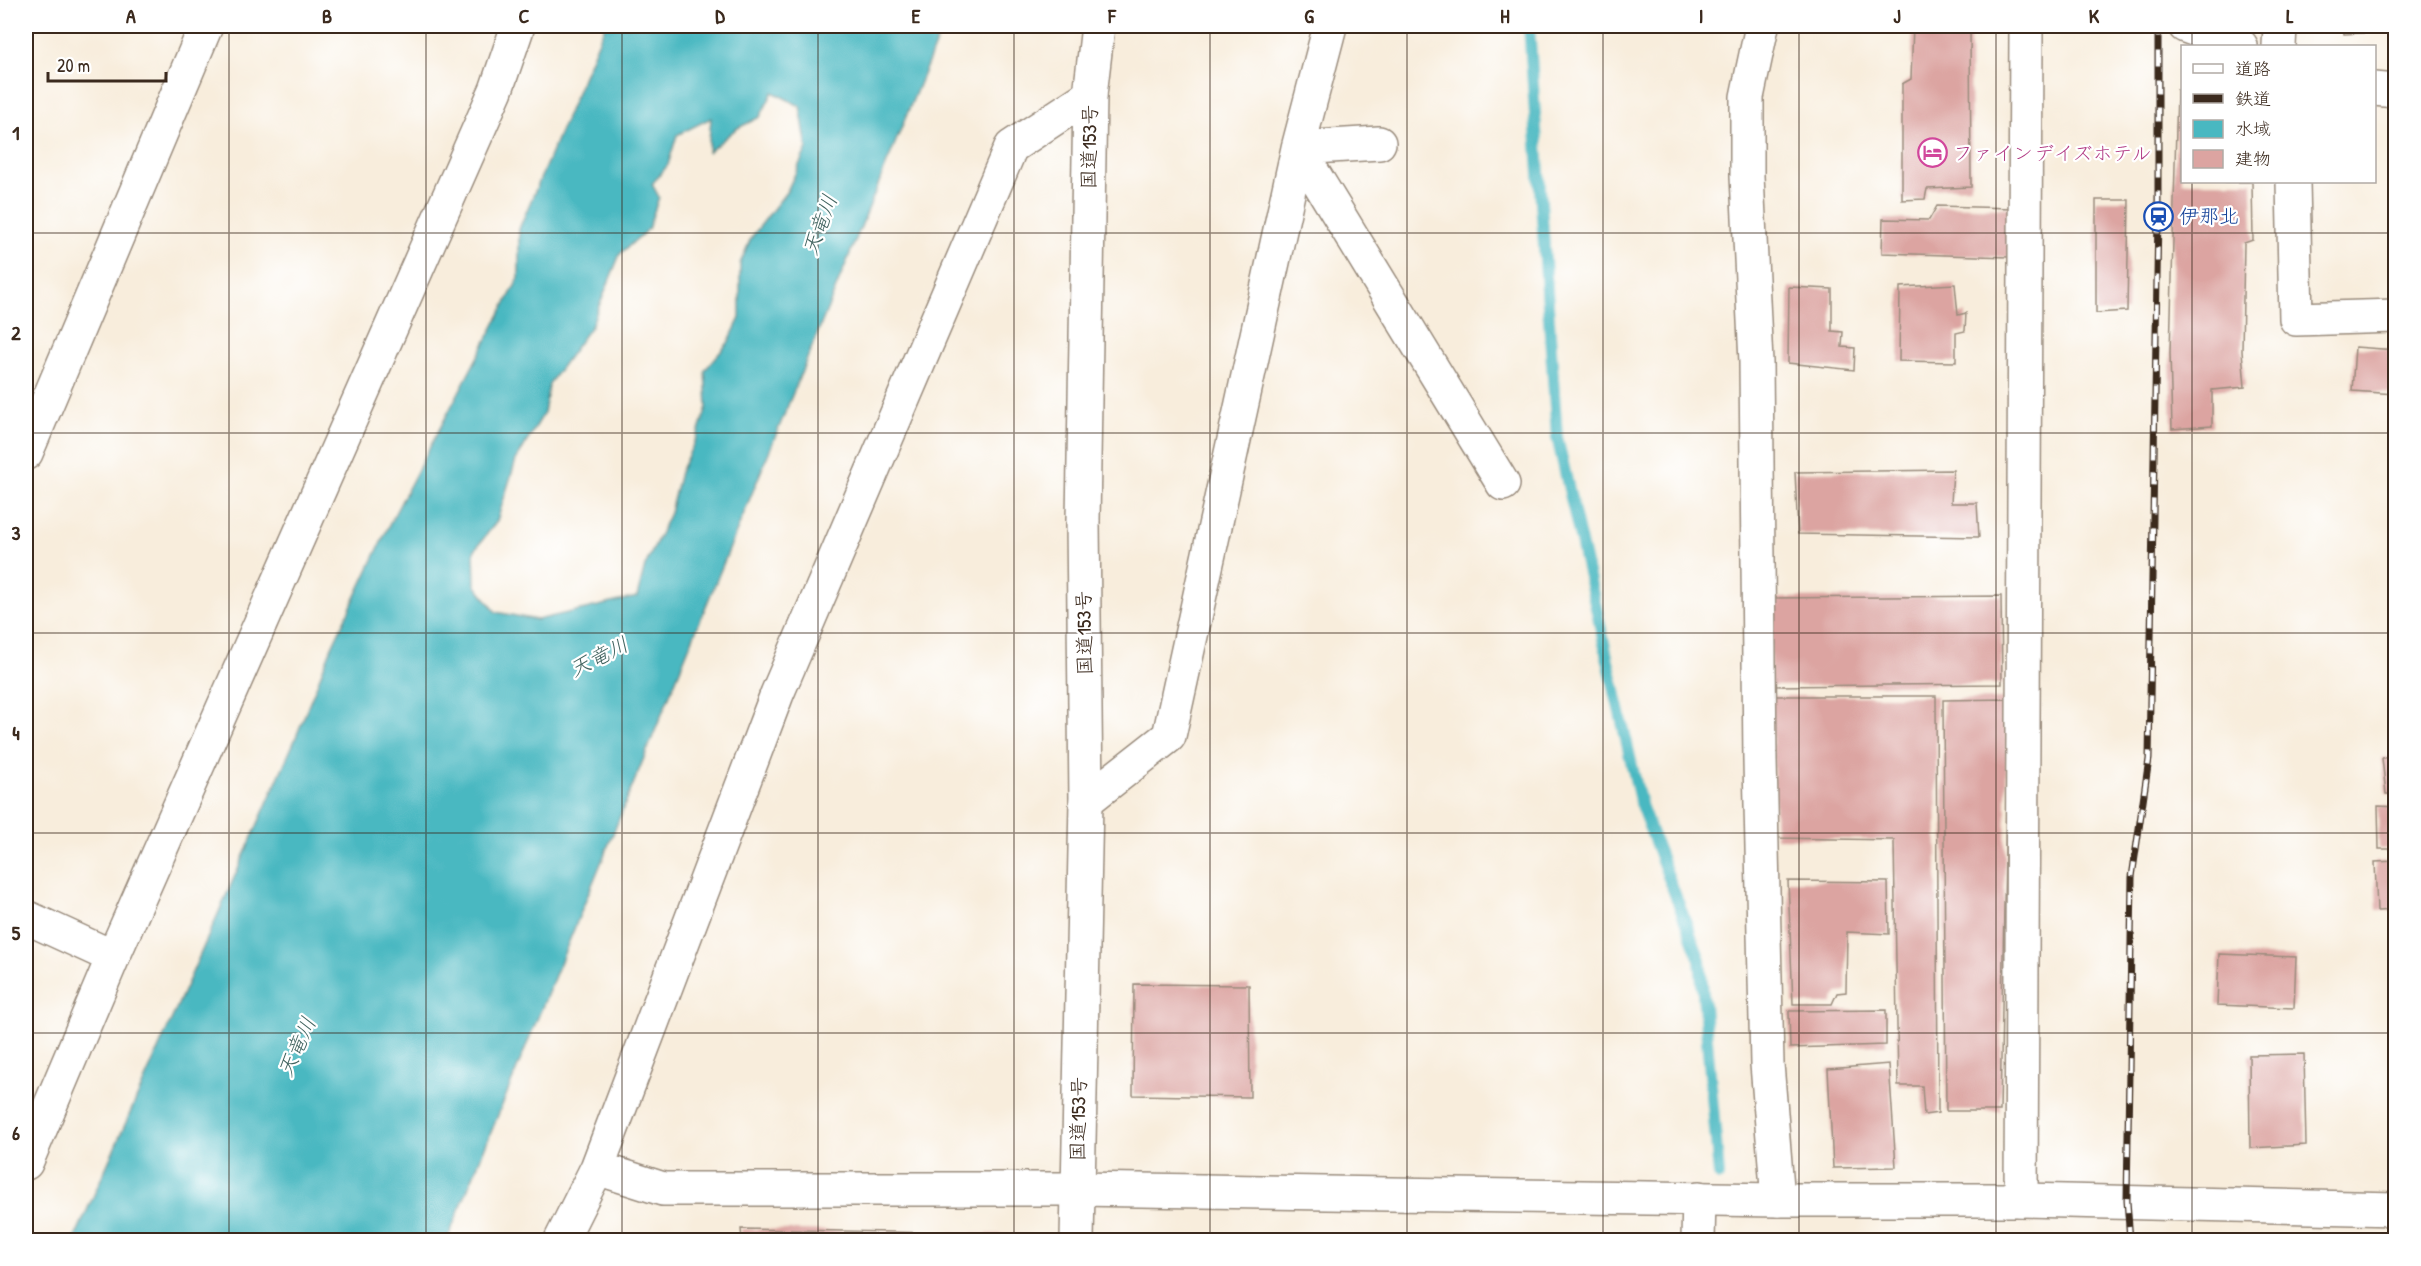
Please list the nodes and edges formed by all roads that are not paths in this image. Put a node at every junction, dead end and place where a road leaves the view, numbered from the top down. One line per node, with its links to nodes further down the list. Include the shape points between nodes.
1 (206, 26): 18 (main road)
2 (518, 26): 22 (main road, via 496,90)
3 (1098, 26): 13 (main road, 国道153号)
4 (1330, 26): 15 (main road)
5 (1762, 26): 27 (main road, via 1747,97 1747,176 1756,362 1767,1064)
6 (2026, 26): 28 (main road)
7 (2185, 26): 9 (main road)
8 (2280, 26): 10 (main road)
9 (2238, 45)
10 (2279, 45)
11 (2376, 89): 12 (main road)
12 (2396, 91)
13 (1090, 94): 20 (main road, 国道153号, via 1083,521); 24 (main road, via 1011,147 777,694)
14 (1379, 143): 15 (main road)
15 (1298, 148): 19 (main road); 20 (main road, via 1169,736)
16 (2293, 183): 17 (main road, via 2295,319)
17 (2396, 316)
18 (26, 453)
19 (1503, 484)
20 (1086, 801): 25 (main road, 国道153号)
21 (26, 917): 22 (main road)
22 (113, 957): 23 (main road)
23 (26, 1163)
24 (597, 1168): 25 (main road, via 663,1189); 30 (main road)
25 (1077, 1189): 26 (main road); 31 (main road, 国道153号)
26 (1699, 1198): 27 (main road); 32 (main road)
27 (1778, 1200): 28 (main road)
28 (2021, 1200): 29 (main road)
29 (2396, 1209)
30 (561, 1240)
31 (1077, 1240)
32 (1698, 1240)

